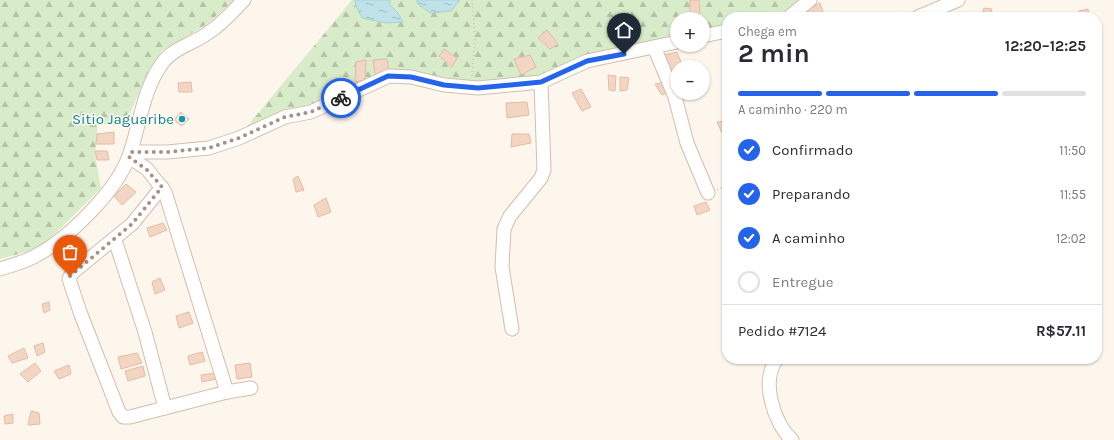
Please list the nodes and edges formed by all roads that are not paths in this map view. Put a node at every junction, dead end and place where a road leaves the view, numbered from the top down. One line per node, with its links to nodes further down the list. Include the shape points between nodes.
1 (244, 0): 11 (street, via 208,33 174,51 162,63 149,87)
2 (810, 0): 4 (street)
3 (958, 0): 5 (street)
4 (795, 12)
5 (930, 12)
6 (722, 32): 7 (street)
7 (710, 35)
8 (670, 44): 9 (street)
9 (654, 47): 10 (street, via 587,61); 13 (street, via 675,97 687,143)
10 (541, 82): 11 (street, via 470,88 411,77 388,76 311,112 285,117 239,138 209,148); 16 (street, via 544,170 541,178 510,216 504,229 502,267)
11 (130, 154): 12 (street); 15 (street, via 124,170 108,192 70,230 37,256)
12 (162, 187): 14 (street, via 141,214); 19 (street)
13 (708, 194)
14 (115, 240): 20 (street); 20 (street, via 72,273 69,282 120,414 123,417)
15 (0, 268)
16 (512, 329)
17 (773, 364): 21 (street, via 770,378 772,402 779,424)
18 (251, 388): 19 (street)
19 (227, 392): 20 (street)
20 (165, 408)
21 (792, 440)

